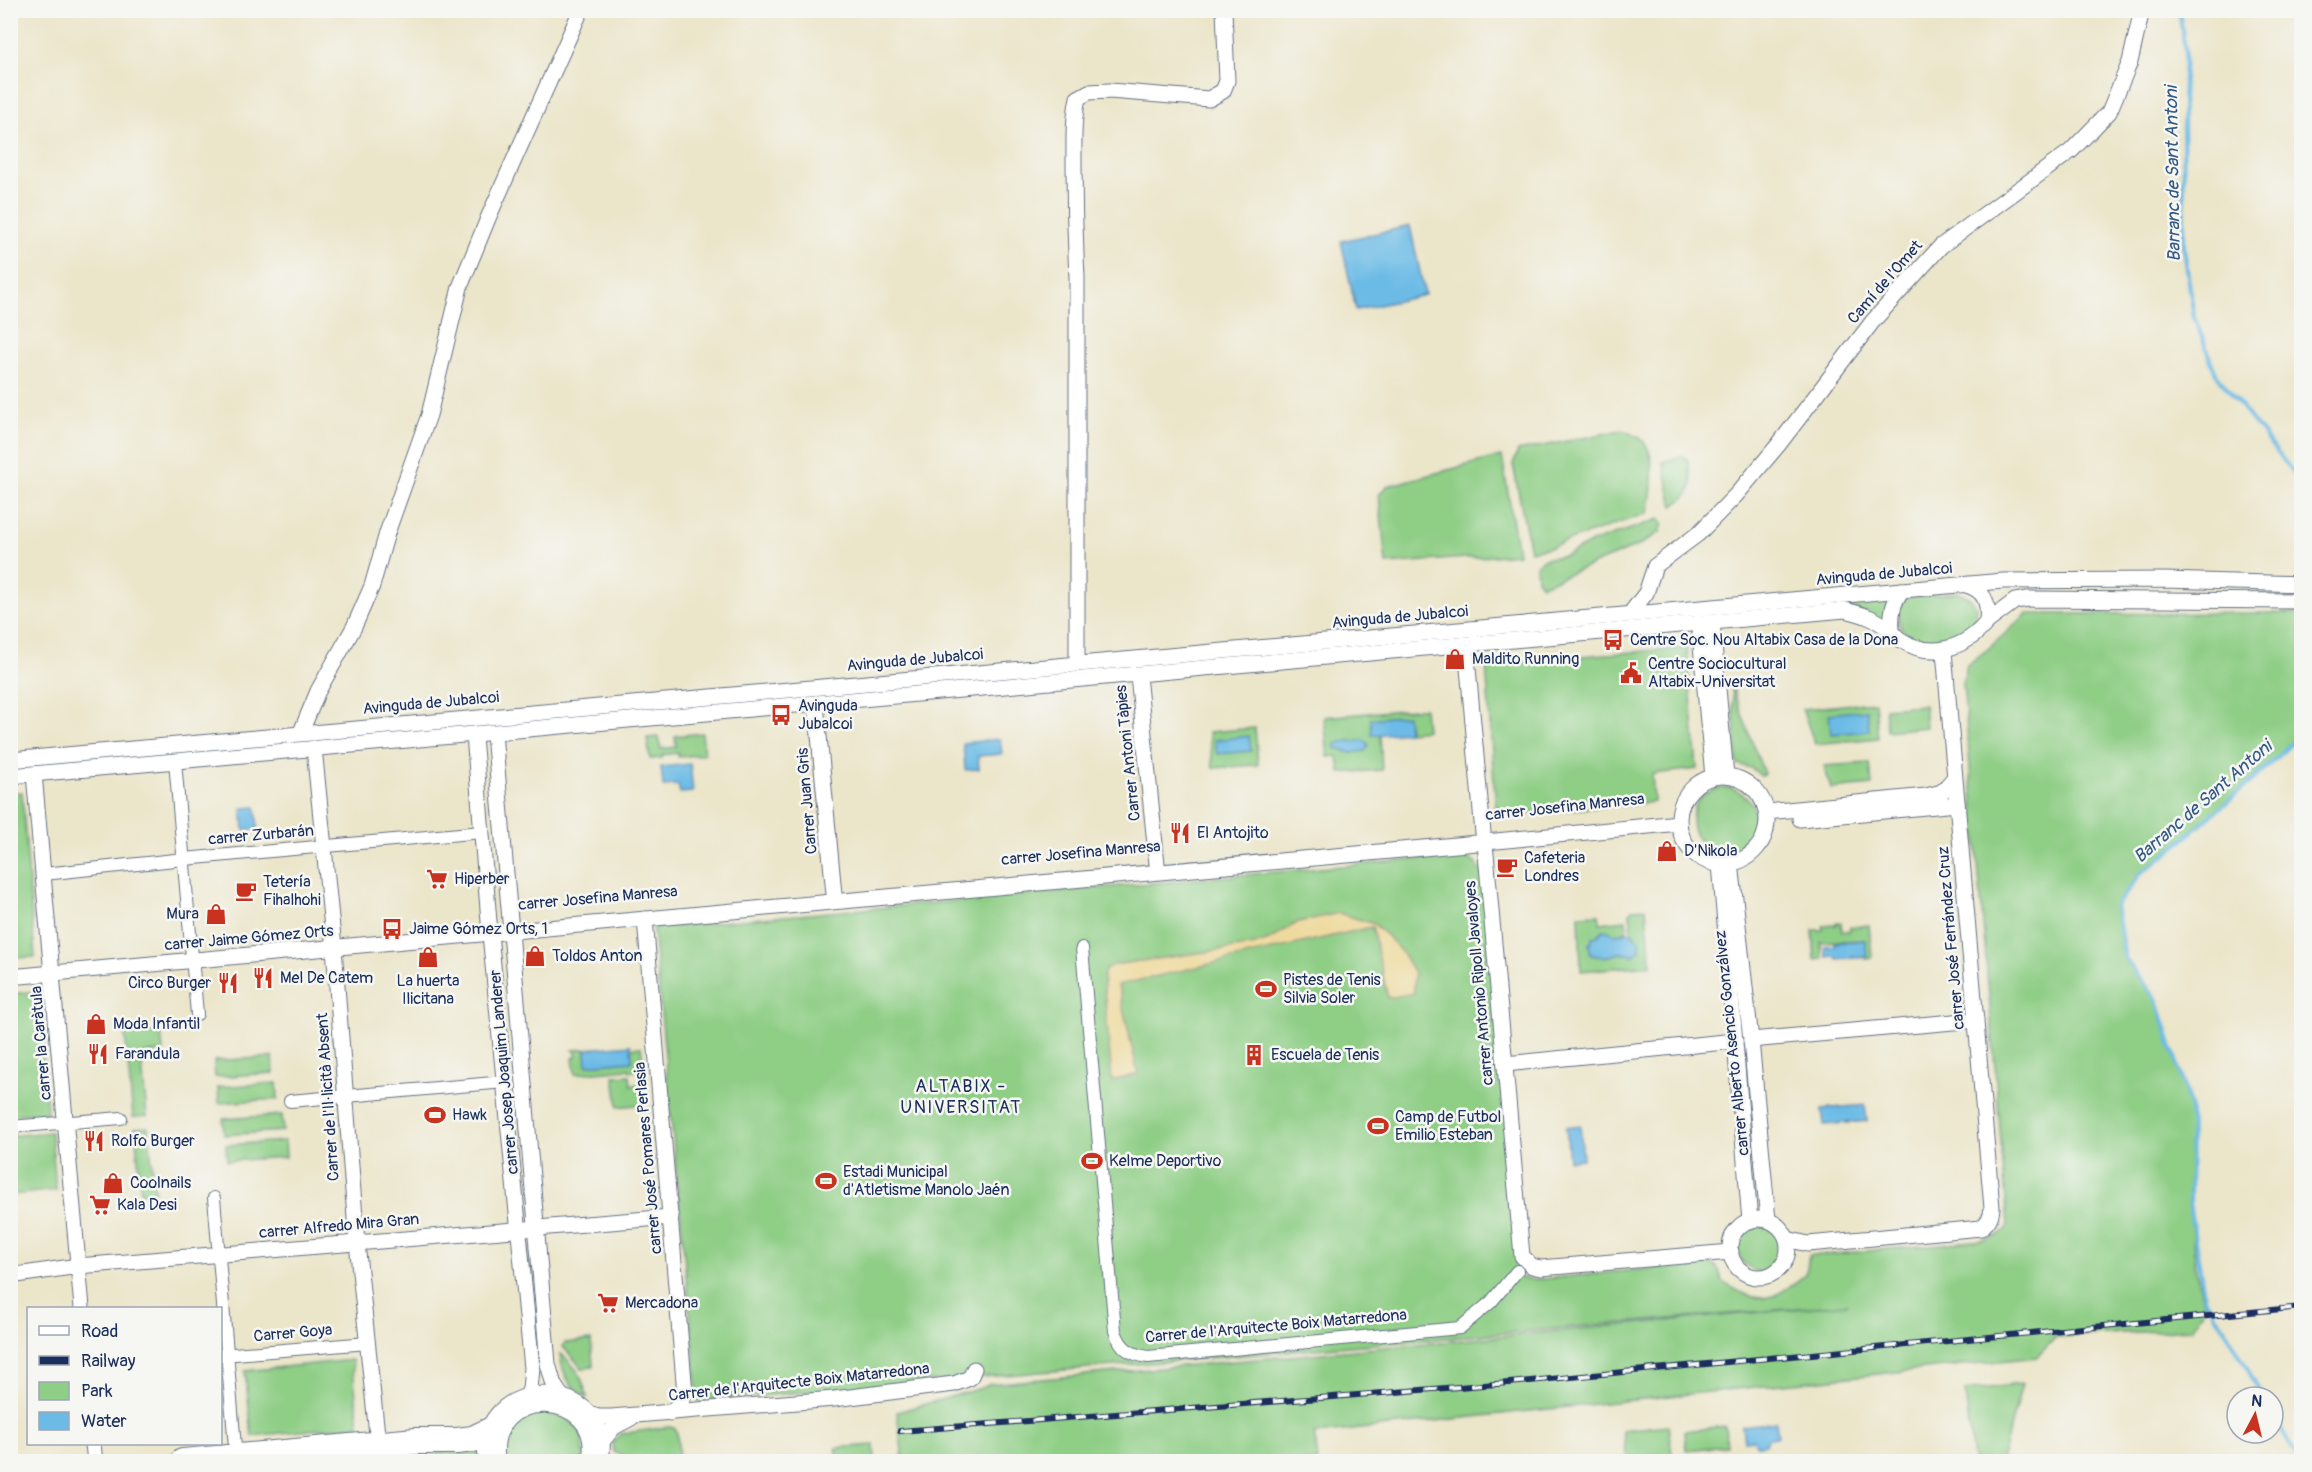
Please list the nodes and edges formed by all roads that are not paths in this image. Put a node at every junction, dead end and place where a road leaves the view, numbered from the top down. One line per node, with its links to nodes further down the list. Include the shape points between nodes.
1 (581, 10): 19 (street, via 460,287 429,415 372,586)
2 (1224, 10): 16 (street, via 1227,81 1223,91 1209,99 1110,91 1089,92 1077,98)
3 (2142, 10): 5 (street, Camí de l'Omet, via 2130,62 2109,112 2072,151 1941,246 1873,321 1737,494 1698,534 1655,566)
4 (2301, 584): 6 (street, via 2053,580)
5 (1649, 585): 9 (street, via 1661,605); 10 (street, Camí de l'Omet)
6 (1966, 585): 7 (street, Avinguda de Jubalcoi); 11 (street, Avinguda de Jubalcoi, via 1982,593 1988,607)
7 (1902, 590): 9 (street, Avinguda de Jubalcoi); 13 (street, via 1894,601)
8 (2301, 601): 11 (street, via 2028,599 2015,601)
9 (1673, 610): 10 (street, Avinguda de Jubalcoi)
10 (1630, 614): 16 (street, Avinguda de Jubalcoi)
11 (1987, 622): 15 (street, via 1959,645)
12 (1705, 623): 13 (street, Avinguda de Jubalcoi, via 1845,610 1877,620); 14 (street, Avinguda de Jubalcoi); 27 (street)
13 (1892, 631): 15 (street, Avinguda de Jubalcoi, via 1908,644)
14 (1466, 646): 17 (street, Avinguda de Jubalcoi); 35 (street, carrer Antonio Ripoll Javaloyes)
15 (1944, 651): 28 (street, carrer José Ferrández Cruz)
16 (1077, 663): 19 (street, Avinguda de Jubalcoi)
17 (1138, 675): 18 (street, Avinguda de Jubalcoi); 39 (street, Carrer Antoni Tàpies)
18 (816, 704): 20 (street, Avinguda de Jubalcoi); 41 (street, Carrer Juan Gris)
19 (301, 732): 23 (street, Avinguda de Jubalcoi)
20 (494, 733): 21 (street, Avinguda de Jubalcoi); 43 (street, carrer Josep Joaquim Landerer)
21 (474, 735): 22 (street, Avinguda de Jubalcoi); 34 (street, carrer Josep Joaquim Landerer)
22 (314, 748): 24 (street, Avinguda de Jubalcoi); 36 (street, Carrer de l'Il·licità Absent)
23 (10, 760)
24 (175, 761): 25 (street, Avinguda de Jubalcoi); 37 (street)
25 (34, 774): 26 (street, Avinguda de Jubalcoi); 40 (street, carrer la Caràtula)
26 (10, 776)
27 (1719, 776): 31 (street, via 1744,781 1752,787 1759,794); 32 (street, via 1693,787)
28 (1954, 778): 29 (street, carrer José Ferrández Cruz); 31 (street, via 1942,792 1926,796)
29 (1957, 804): 30 (street); 33 (street, carrer José Ferrández Cruz)
30 (1926, 807): 31 (street); 33 (street)
31 (1767, 817): 38 (street, via 1762,841 1756,849 1740,860)
32 (1679, 818): 35 (street, carrer Josefina Manresa); 38 (street, via 1688,847 1707,860)
33 (1959, 824): 51 (street, carrer José Ferrández Cruz)
34 (482, 832): 36 (street, carrer Zurbarán); 44 (street, carrer Josep Joaquim Landerer)
35 (1484, 838): 39 (street, carrer Josefina Manresa); 42 (street, carrer Josefina Manresa); 54 (street, carrer Antonio Ripoll Javaloyes)
36 (323, 845): 37 (street, carrer Zurbarán); 45 (street, Carrer de l'Il·licità Absent)
37 (184, 859): 40 (street, carrer Zurbarán); 47 (street)
38 (1725, 863): 52 (street, carrer Alberto Asencio Gonzálvez); 53 (street, carrer Alberto Asencio Gonzálvez)
39 (1157, 864): 41 (street, carrer Josefina Manresa)
40 (44, 874): 48 (street, carrer la Caràtula)
41 (834, 894): 43 (street, carrer Josefina Manresa)
42 (645, 920): 43 (street, carrer Josefina Manresa); 62 (street, carrer José Pomares Perlasia)
43 (510, 928): 44 (street, carrer Jaime Gómez Orts); 65 (street, carrer Josep Joaquim Landerer)
44 (490, 934): 45 (street, carrer Jaime Gómez Orts); 55 (street, carrer Josep Joaquim Landerer)
45 (334, 948): 47 (street, carrer Jaime Gómez Orts); 56 (street, Carrer de l'Il·licità Absent)
46 (1082, 948): 72 (street, Carrer de l'Arquitecte Boix Matarredona, via 1115,1324 1119,1344 1132,1354 1148,1357 1460,1328 1491,1302)
47 (193, 961): 48 (street, carrer Jaime Gómez Orts); 50 (street)
48 (53, 974): 49 (street, carrer Jaime Gómez Orts); 59 (street, carrer la Caràtula)
49 (10, 977)
50 (197, 1014)
51 (1976, 1020): 52 (street); 67 (street, carrer José Ferrández Cruz, via 1992,1208 1988,1222 1981,1228 1808,1244)
52 (1751, 1040): 63 (street, carrer Alberto Asencio Gonzálvez)
53 (1735, 1041): 54 (street); 64 (street, carrer Alberto Asencio Gonzálvez)
54 (1505, 1064): 72 (street, carrer Antonio Ripoll Javaloyes)
55 (505, 1082): 56 (street); 66 (street, carrer Josep Joaquim Landerer)
56 (346, 1096): 57 (street); 68 (street, Carrer de l'Il·licità Absent)
57 (290, 1101)
58 (121, 1118): 59 (street)
59 (66, 1122): 60 (street); 71 (street, carrer la Caràtula)
60 (10, 1127)
61 (214, 1198): 70 (street)
62 (671, 1216): 65 (street, carrer Alfredo Mira Gran); 80 (street, carrer José Pomares Perlasia)
63 (1768, 1220): 64 (street); 67 (street)
64 (1750, 1221): 69 (street, via 1734,1233)
65 (536, 1228): 66 (street, carrer Alfredo Mira Gran); 82 (street, carrer Josep Joaquim Landerer, via 548,1364 554,1385)
66 (520, 1230): 68 (street, carrer Alfredo Mira Gran); 81 (street, carrer Josep Joaquim Landerer, via 532,1374)
67 (1787, 1239): 69 (street, via 1783,1265 1768,1275 1758,1277 1740,1270)
68 (357, 1243): 70 (street, carrer Alfredo Mira Gran); 77 (street, Carrer de l'Il·licità Absent)
69 (1731, 1252): 72 (street, via 1540,1268)
70 (219, 1254): 71 (street, carrer Alfredo Mira Gran); 75 (street)
71 (78, 1266): 73 (street, carrer Alfredo Mira Gran); 74 (street, carrer la Caràtula)
72 (1522, 1266)
73 (10, 1276)
74 (82, 1307)
75 (222, 1307)
76 (222, 1315): 78 (street)
77 (368, 1343): 78 (street, Carrer Goya); 87 (street, Carrer de l'Il·licità Absent)
78 (224, 1355): 89 (street)
79 (974, 1369): 83 (street, Carrer de l'Arquitecte Boix Matarredona, via 970,1378 954,1384)
80 (685, 1393): 83 (street); 84 (street, via 681,1402)
81 (525, 1401): 82 (highway, via 539,1398); 85 (highway, via 508,1412)
82 (573, 1407): 84 (street, Carrer de l'Arquitecte Boix Matarredona, via 605,1417); 90 (highway, via 592,1428)
83 (699, 1411): 84 (street, Carrer de l'Arquitecte Boix Matarredona)
84 (663, 1413): 90 (street, Carrer de l'Arquitecte Boix Matarredona, via 614,1426)
85 (496, 1428): 86 (highway, via 457,1441); 94 (highway, via 491,1440)
86 (416, 1441): 87 (highway); 93 (highway)
87 (378, 1444): 92 (highway)
88 (93, 1445): 91 (street)
89 (236, 1447)
90 (598, 1456)
91 (95, 1461)
92 (183, 1461)
93 (434, 1461)
94 (492, 1461)

